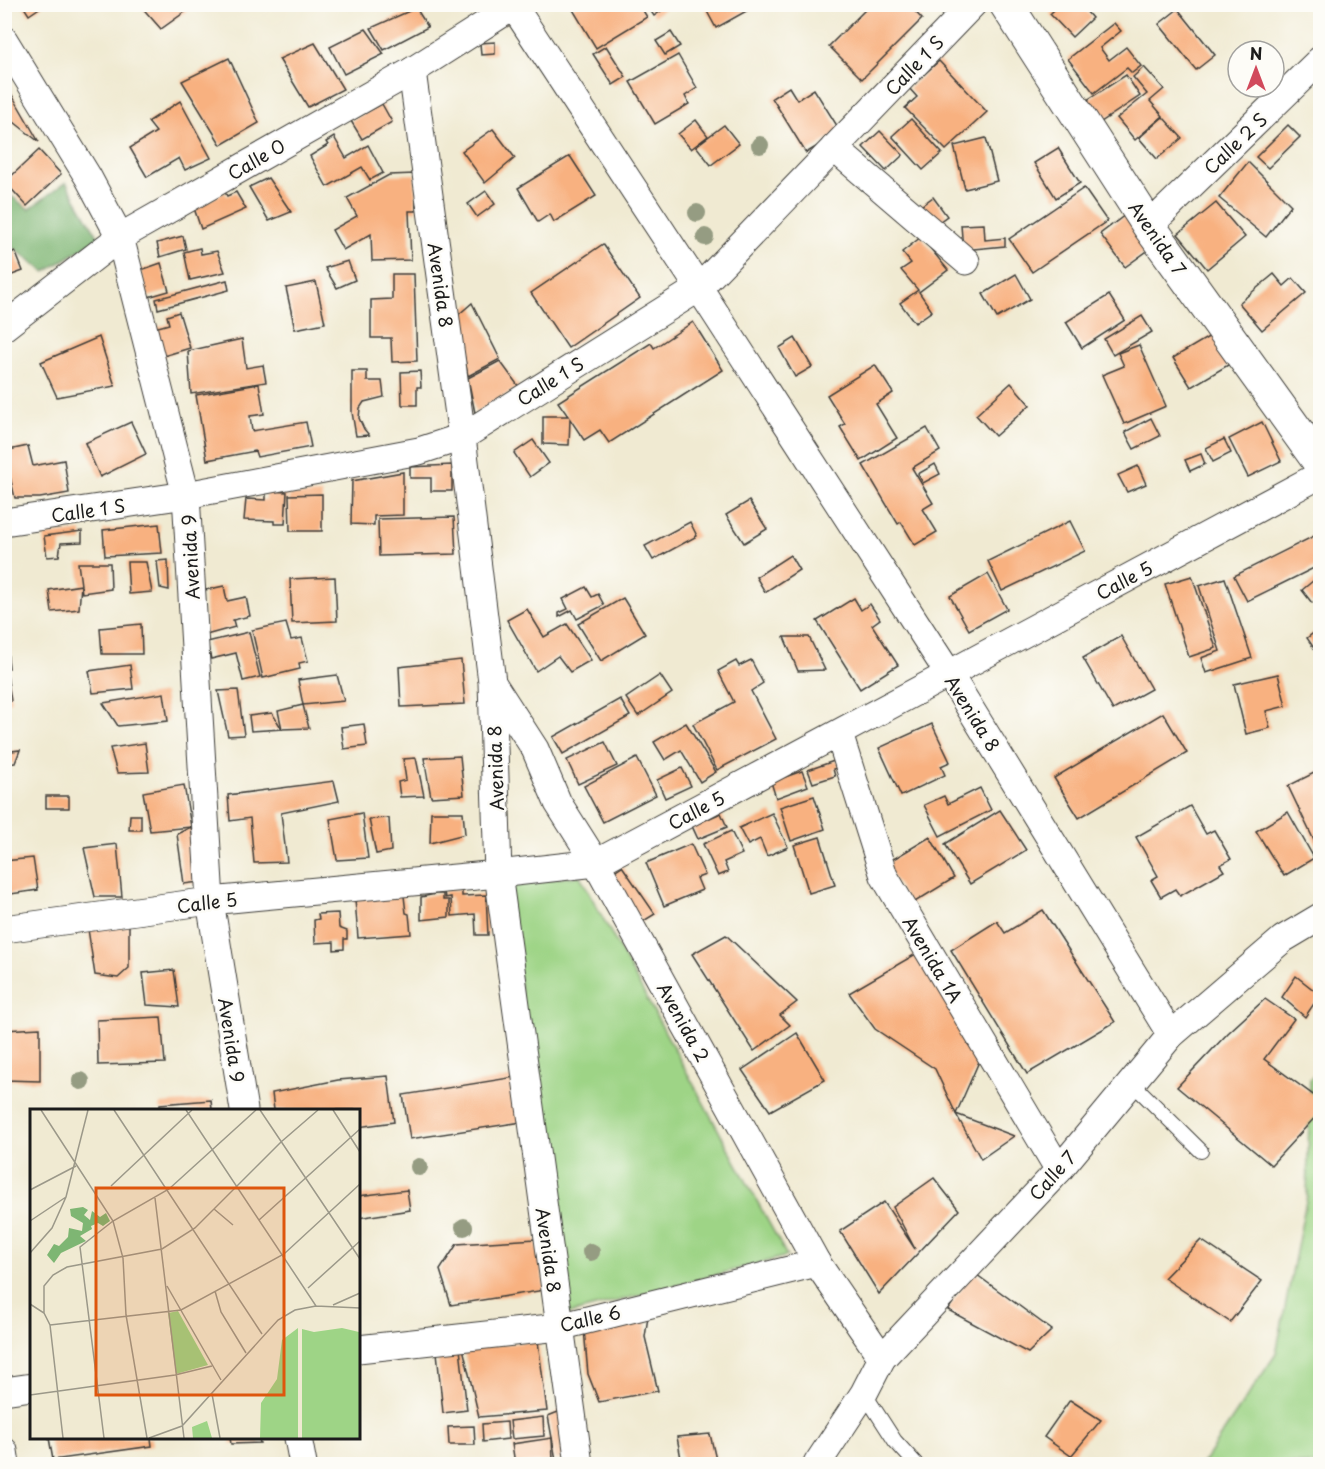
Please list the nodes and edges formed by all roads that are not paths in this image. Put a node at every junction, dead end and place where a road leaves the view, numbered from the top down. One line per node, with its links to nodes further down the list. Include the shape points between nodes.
1 (973, 4): 7 (street, Calle 1 S)
2 (1006, 4): 8 (main road, Avenida 7)
3 (514, 5): 6 (street, Calle 0); 11 (street, Avenida 8)
4 (4, 40): 9 (street, Avenida 9)
5 (1320, 60): 8 (street, Calle 2 S)
6 (412, 71): 9 (street, Calle 0); 13 (street, Avenida 8)
7 (834, 148): 10 (street); 11 (street, Calle 1 S)
8 (1149, 226): 14 (main road, Avenida 7)
9 (120, 237): 12 (street, Calle 0); 16 (street, Avenida 9)
10 (966, 261)
11 (699, 288): 13 (street, Calle 1 S); 18 (street, Avenida 8)
12 (4, 327)
13 (462, 436): 16 (street, Calle 1 S, via 419,451); 19 (street, Avenida 8)
14 (1320, 463)
15 (1320, 475): 18 (street, Calle 5)
16 (186, 495): 17 (street, Calle 1 S); 23 (street, Avenida 9)
17 (4, 522)
18 (949, 674): 20 (street, Calle 5); 26 (street, Avenida 8)
19 (492, 682): 21 (street, Avenida 2, via 535,749 558,803); 22 (street, Avenida 8)
20 (839, 734): 21 (street, Calle 5); 30 (street, Avenida 1A, via 884,876)
21 (596, 863): 22 (street, Calle 5); 31 (street, Avenida 2)
22 (498, 874): 23 (street, Calle 5); 32 (street, Avenida 8)
23 (210, 901): 25 (street, Calle 5); 28 (street, Avenida 9)
24 (1320, 917): 26 (street, Calle 7, via 1283,939)
25 (4, 929)
26 (1171, 1035): 27 (street, Calle 7)
27 (1131, 1082): 29 (lane); 30 (street, Calle 7)
28 (244, 1109)
29 (1201, 1151)
30 (1059, 1170): 34 (street, Calle 7)
31 (817, 1263): 32 (street, Calle 6); 34 (street, Avenida 2)
32 (559, 1327): 33 (street, Calle 6); 43 (street, Avenida 8)
33 (360, 1349)
34 (882, 1358): 37 (street, Calle 7)
35 (30, 1387): 36 (street)
36 (4, 1391)
37 (864, 1393): 40 (street, Calle 7); 44 (lane, via 895,1441)
38 (298, 1439): 42 (street)
39 (4, 1451): 41 (street)
40 (819, 1463)
41 (6, 1464)
42 (303, 1464)
43 (579, 1464)
44 (916, 1464)

